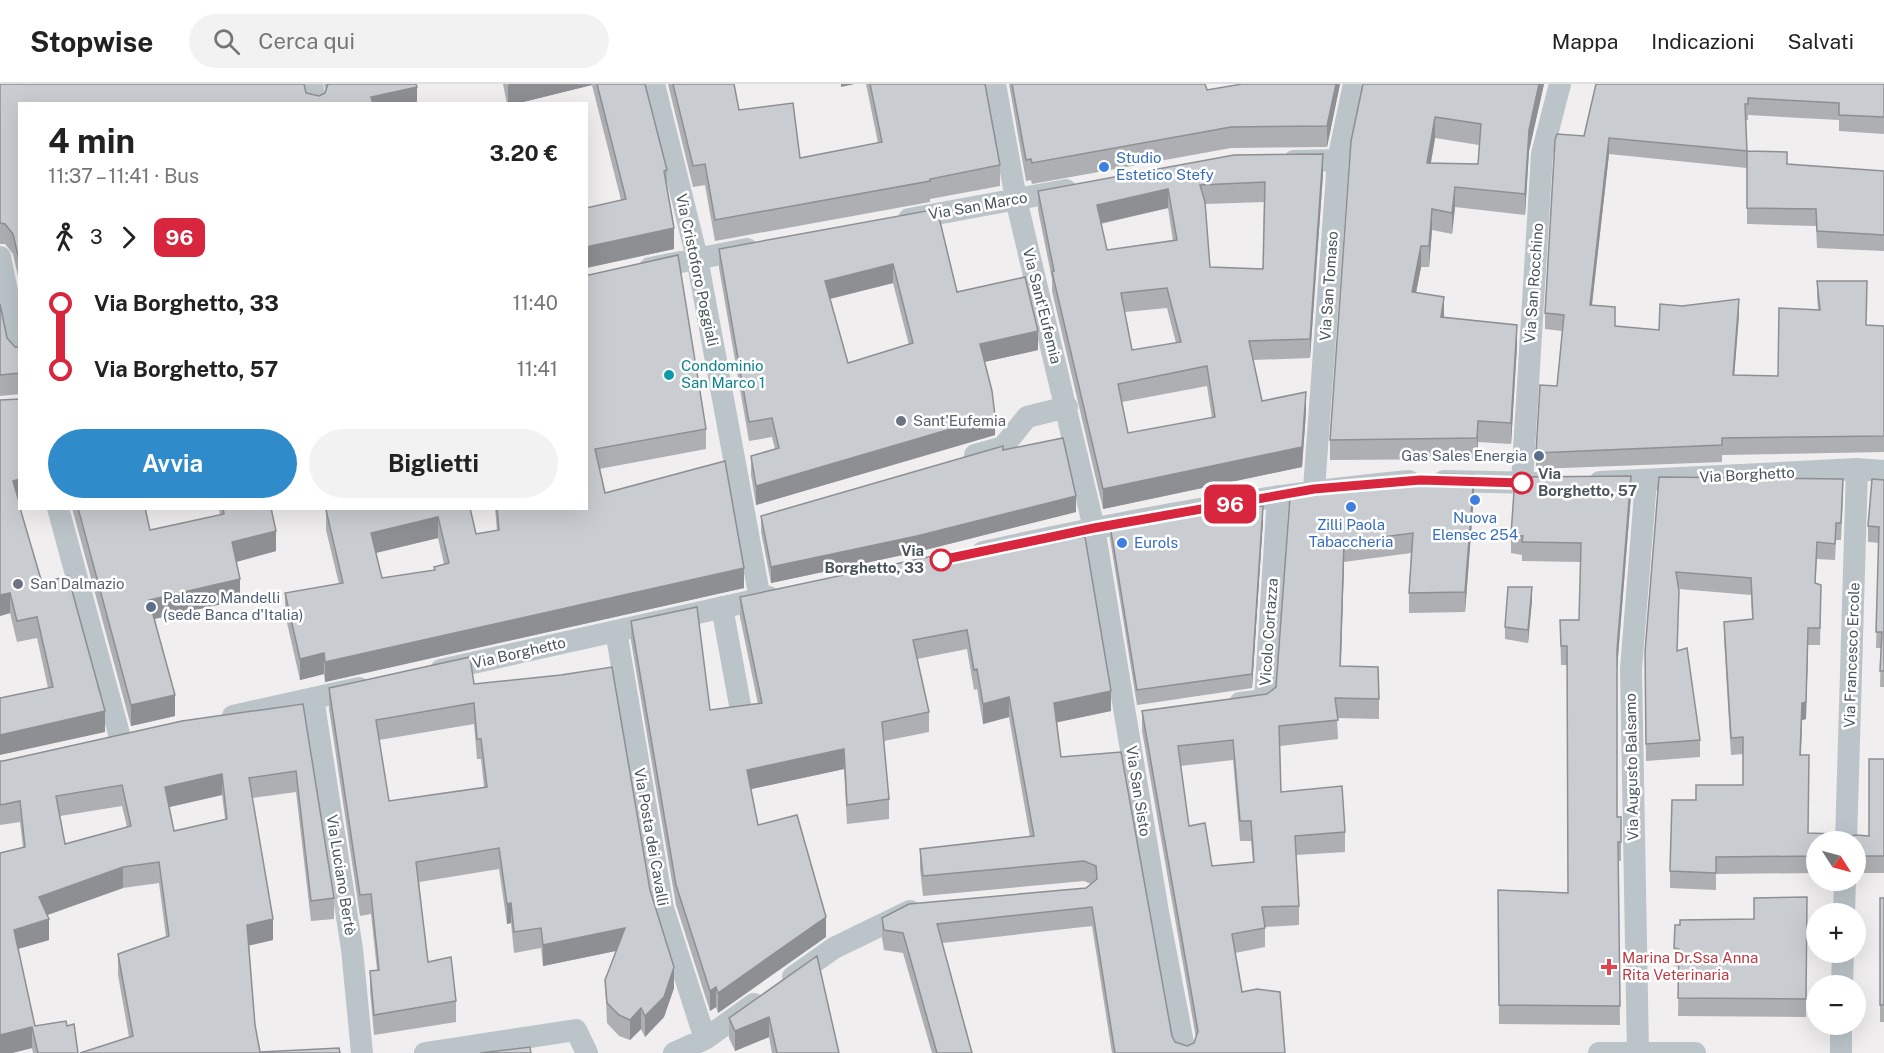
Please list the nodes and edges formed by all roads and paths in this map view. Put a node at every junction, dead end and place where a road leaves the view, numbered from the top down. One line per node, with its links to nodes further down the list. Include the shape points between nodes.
1 (312, 84): 6 (street)
2 (654, 84): 14 (street, Via Cristoforo Poggiali)
3 (995, 84): 10 (street, Via Sant'Eufemia)
4 (1354, 84): 7 (street, Via San Tomaso)
5 (1560, 84): 22 (street, Via San Rocchino, via 1542,154)
6 (316, 102)
7 (1338, 160): 8 (street); 23 (street, Via San Tomaso)
8 (1268, 161)
9 (1084, 187): 10 (street, Via San Marco)
10 (1016, 199): 11 (street, Via San Marco); 17 (street, Via Sant'Eufemia)
11 (891, 222)
12 (765, 246): 14 (street)
13 (0, 256): 16 (street)
14 (697, 258): 15 (street); 27 (street, Via Cristoforo Poggiali)
15 (631, 273)
16 (18, 345)
17 (1067, 407): 18 (street, via 1027,417 1003,447); 28 (street, Via Sant'Eufemia)
18 (958, 460)
19 (1857, 469): 20 (street, Via Borghetto); 21 (street, Via Borghetto); 45 (street, Via Francesco Ercole)
20 (1884, 471)
21 (1646, 481): 22 (street, Via Borghetto); 49 (street, Via Augusto Balsamo, via 1631,669)
22 (1522, 483): 23 (street, Via Borghetto, via 1420,480)
23 (1314, 489): 24 (street, Via Borghetto)
24 (1278, 495): 28 (street, Via Borghetto); 38 (street, Vicolo Cortazza, via 1264,700)
25 (59, 510): 43 (street)
26 (768, 515): 27 (street)
27 (746, 522): 31 (street, Via Cristoforo Poggiali)
28 (1094, 528): 29 (street, Via Borghetto); 40 (street, Via San Sisto)
29 (967, 555)
30 (795, 592): 31 (street, Via Borghetto)
31 (760, 599): 32 (street, Via Borghetto)
32 (722, 607): 33 (street, Via Borghetto); 37 (street)
33 (616, 631): 34 (street, Via Borghetto); 48 (street, Via Posta dei Cavalli, via 663,908)
34 (418, 675)
35 (383, 683): 36 (street)
36 (313, 698): 41 (street); 50 (street, Via Luciano Bertè, via 352,949)
37 (740, 705)
38 (1218, 706)
39 (1149, 717): 40 (street)
40 (1126, 720): 54 (street, Via San Sisto)
41 (212, 721)
42 (144, 736): 43 (street)
43 (121, 741): 44 (street)
44 (99, 746)
45 (1846, 831)
46 (928, 909): 48 (street, via 905,911 844,943)
47 (1841, 1035): 57 (street)
48 (705, 1039): 53 (street)
49 (1638, 1052): 55 (street); 56 (street)
50 (362, 1053)
51 (425, 1053): 52 (street, via 576,1030)
52 (587, 1053)
53 (674, 1053)
54 (1185, 1053)
55 (1599, 1053)
56 (1695, 1053)
57 (1840, 1053)

